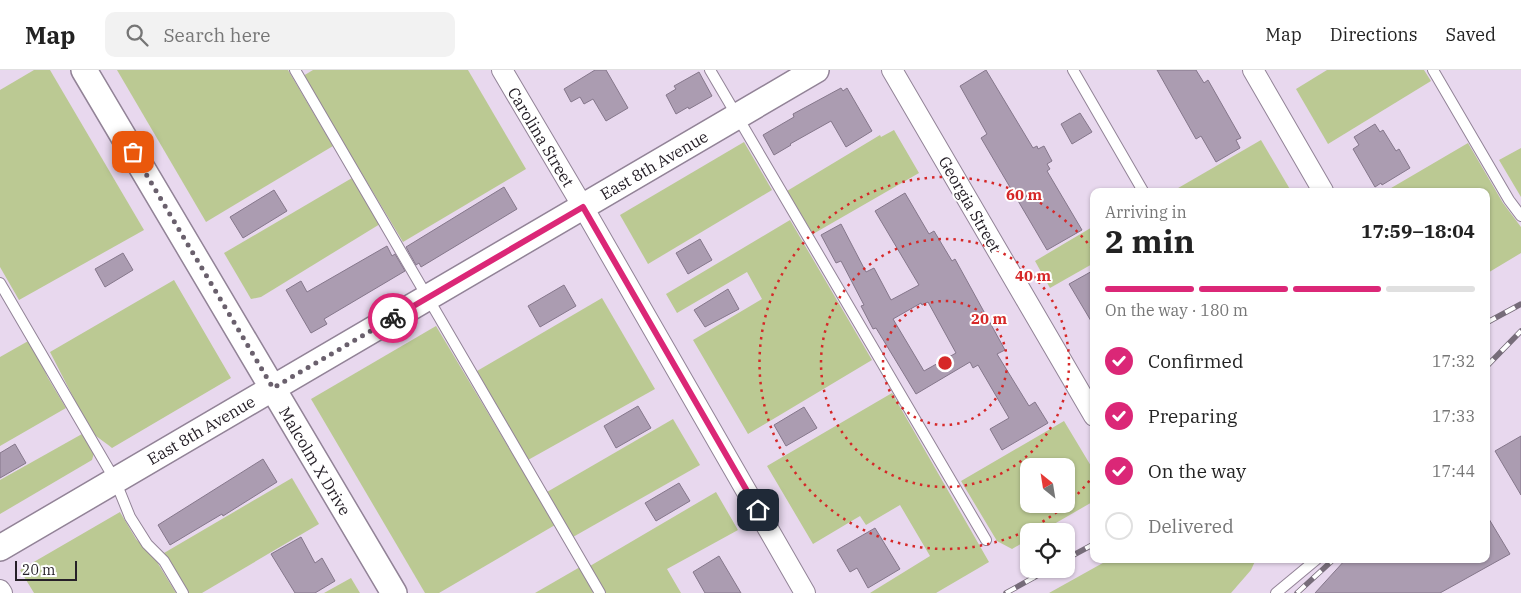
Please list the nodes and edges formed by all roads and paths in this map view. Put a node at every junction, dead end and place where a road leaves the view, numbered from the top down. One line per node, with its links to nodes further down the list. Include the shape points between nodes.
1 (84, 70): 17 (street, Malcolm X Drive)
2 (295, 70): 16 (lane)
3 (502, 70): 13 (street, Carolina Street)
4 (710, 70): 10 (lane)
5 (816, 70): 10 (street, East 8th Avenue)
6 (892, 70): 18 (street, Georgia Street)
7 (1073, 70): 11 (lane)
8 (1253, 70): 12 (street)
9 (1433, 70): 14 (lane)
10 (738, 116): 13 (street, East 8th Avenue); 20 (lane)
11 (1141, 188)
12 (1321, 188)
13 (583, 207): 16 (street, East 8th Avenue); 26 (street, Carolina Street)
14 (1521, 216)
15 (0, 283): 19 (lane)
16 (429, 298): 17 (street, East 8th Avenue); 25 (lane)
17 (273, 388): 19 (street, East 8th Avenue); 24 (street, Malcolm X Drive)
18 (1090, 409)
19 (116, 480): 21 (street, East 8th Avenue); 23 (lane, via 130,517 147,544 164,561)
20 (986, 540)
21 (0, 548)
22 (1312, 563): 27 (lane)
23 (182, 593)
24 (394, 593)
25 (600, 593)
26 (805, 593)
27 (1276, 593)

